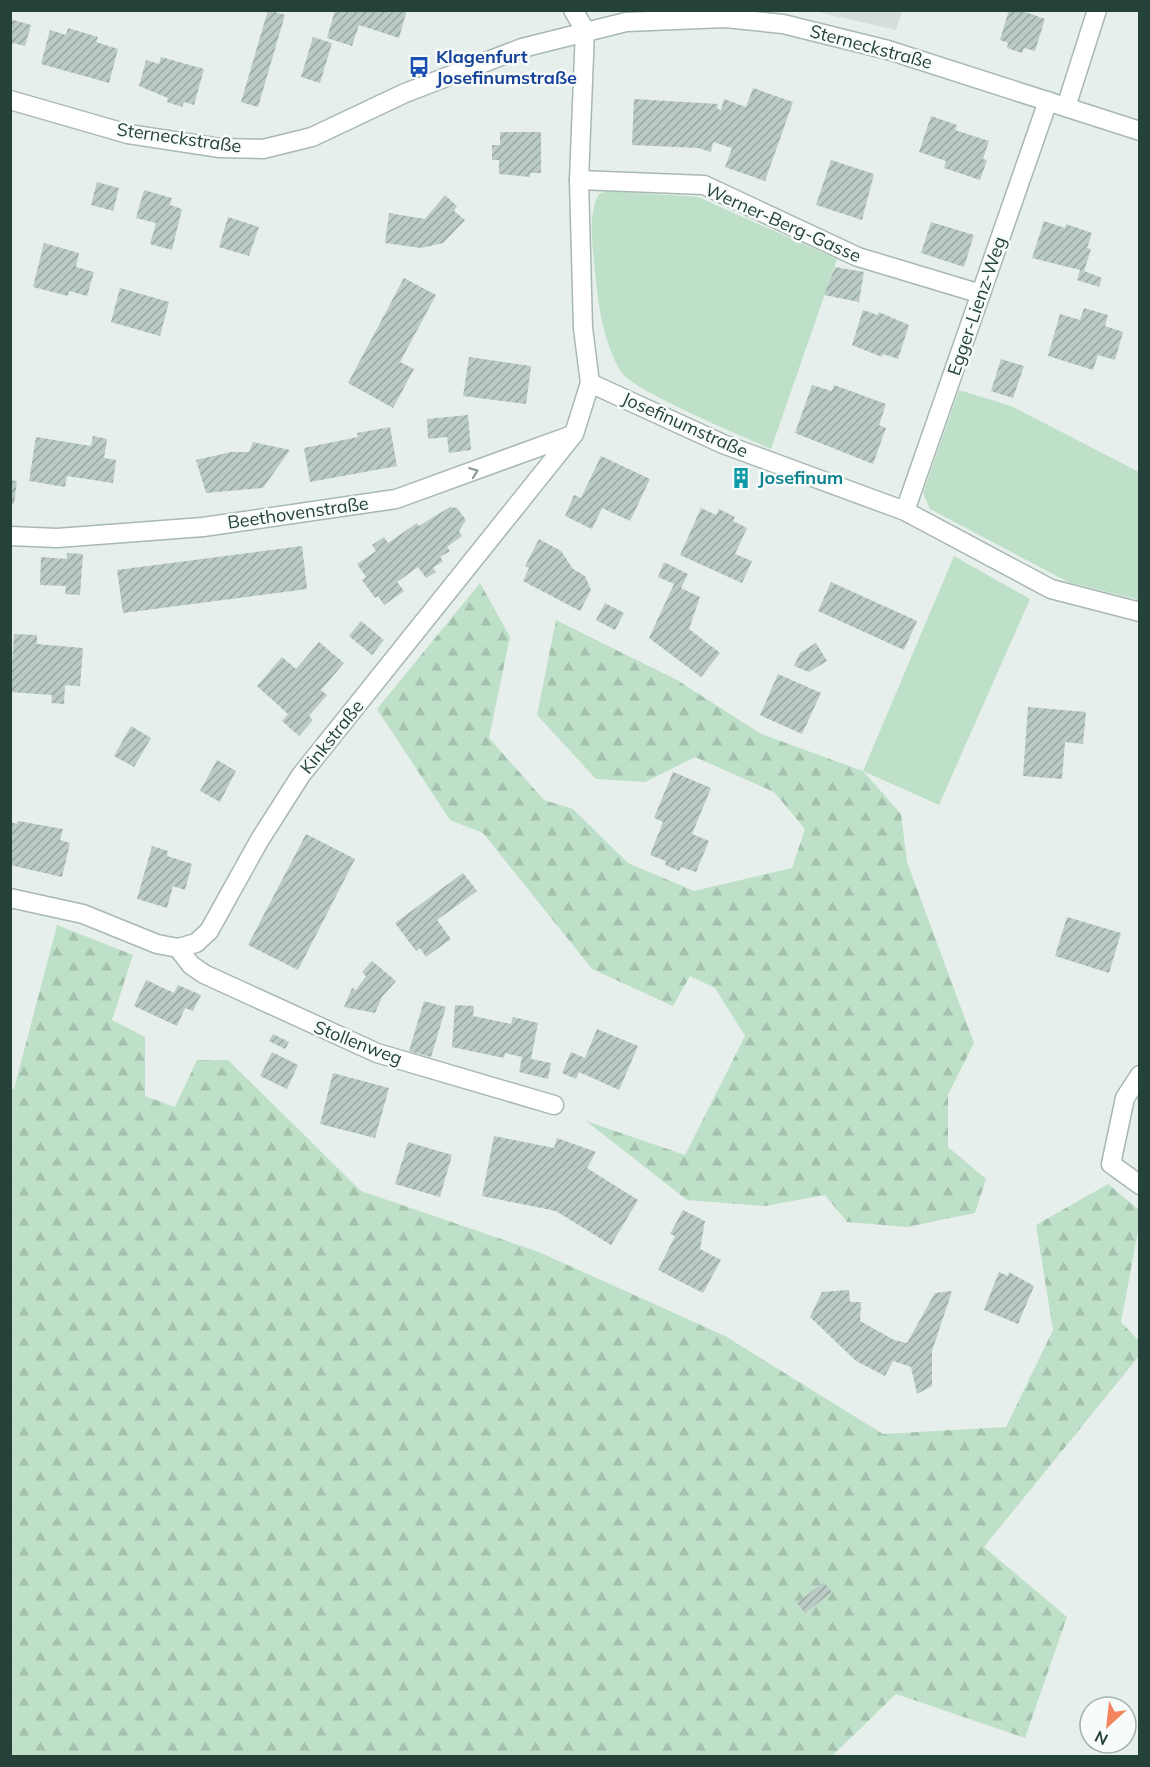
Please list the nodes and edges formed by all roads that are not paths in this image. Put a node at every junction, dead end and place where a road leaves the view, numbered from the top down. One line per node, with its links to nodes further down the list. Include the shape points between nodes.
1 (573, 10): 3 (street)
2 (1097, 10): 6 (street)
3 (585, 30): 4 (street, Sterneckstraße, via 522,48 405,93 312,137 262,149 220,148 128,134); 5 (street, Sterneckstraße, via 669,18 783,24 888,50); 8 (street)
4 (10, 100)
5 (1048, 101): 6 (street, Sterneckstraße); 9 (street, Egger-Lienz-Weg)
6 (1066, 107): 7 (street, Sterneckstraße)
7 (1140, 131)
8 (579, 180): 9 (street, Werner-Berg-Gasse, via 704,185 858,257); 10 (street, via 583,328)
9 (981, 294): 12 (street, Egger-Lienz-Weg)
10 (590, 383): 11 (street, Kinkstraße); 12 (street, Josefinumstraße, via 723,444)
11 (574, 434): 13 (street, Beethovenstraße, one-way to 11, via 57,538 203,527 396,499); 16 (street, Kinkstraße, via 301,775 209,931 196,943)
12 (905, 511): 14 (street, Josefinumstraße, via 1051,589)
13 (10, 536)
14 (1140, 612)
15 (10, 898): 16 (street, via 83,914 157,944)
16 (178, 948): 18 (street, Stollenweg, via 204,974 377,1053)
17 (1140, 1075): 19 (street, via 1125,1098 1111,1164)
18 (554, 1105)
19 (1140, 1185)

